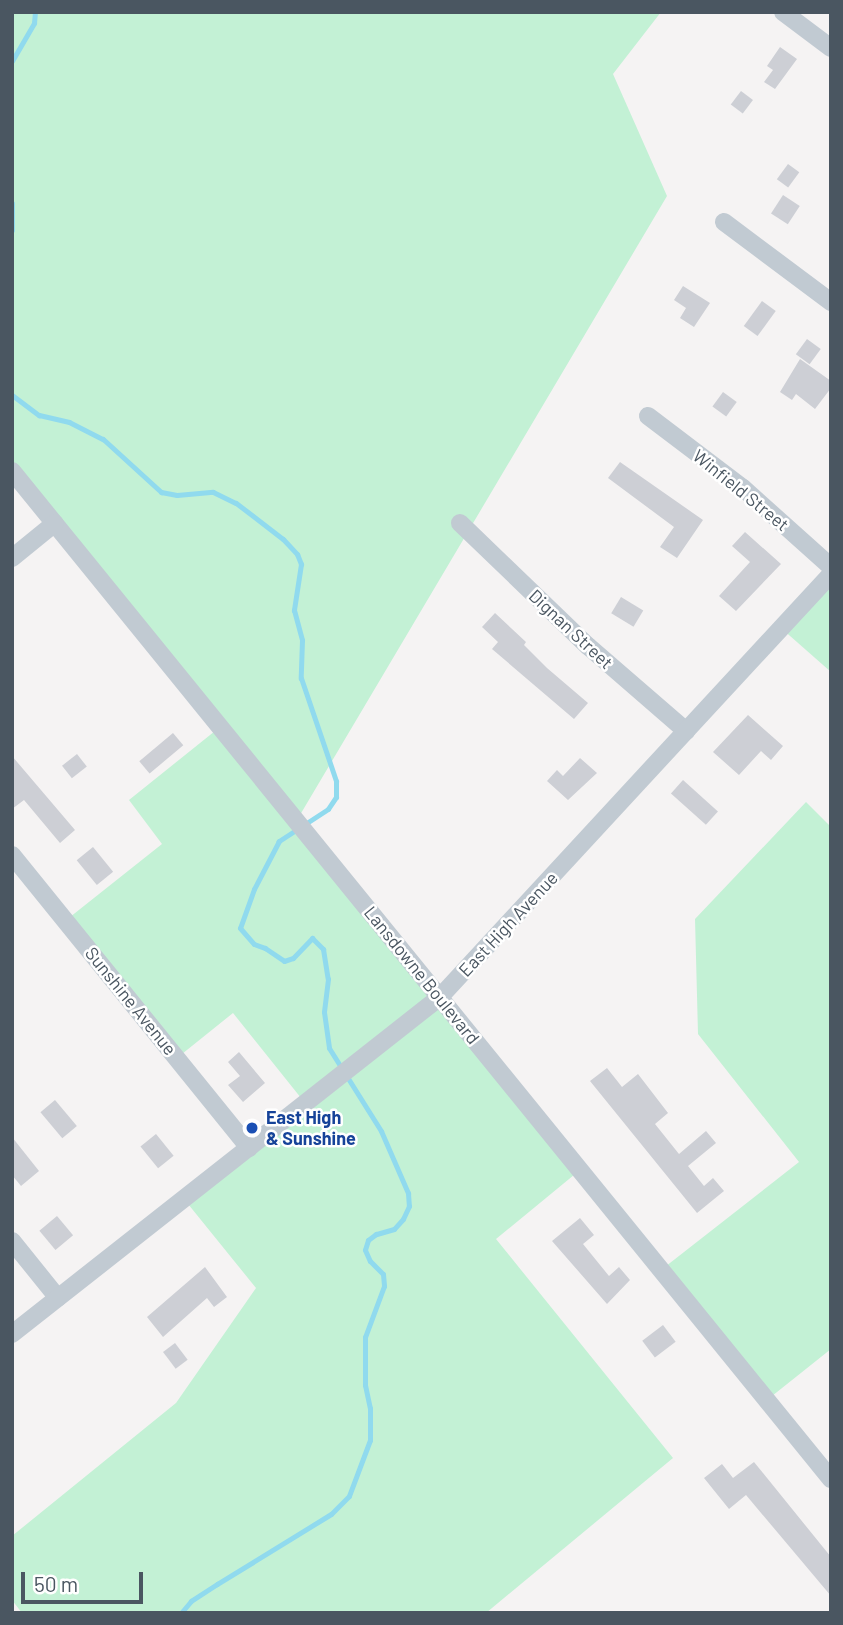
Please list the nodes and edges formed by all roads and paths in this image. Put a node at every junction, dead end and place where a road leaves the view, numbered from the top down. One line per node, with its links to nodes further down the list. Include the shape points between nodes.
1 (783, 12): 2 (street)
2 (831, 48)
3 (724, 222): 4 (street)
4 (831, 302)
5 (648, 416): 10 (street, Winfield Street, via 752,495)
6 (12, 471): 7 (street, Lansdowne Boulevard)
7 (55, 523): 9 (street); 14 (street, Lansdowne Boulevard)
8 (460, 523): 12 (street, Dignan Street, via 588,646)
9 (12, 558)
10 (831, 567)
11 (831, 575): 12 (street, East High Avenue)
12 (686, 731): 14 (street, East High Avenue)
13 (12, 855): 15 (street, Sunshine Avenue)
14 (440, 997): 15 (street, East High Avenue); 19 (street, Lansdowne Boulevard)
15 (249, 1148): 17 (street, East High Avenue)
16 (12, 1241): 17 (street)
17 (58, 1298): 18 (street, East High Avenue)
18 (12, 1334)
19 (828, 1473)

